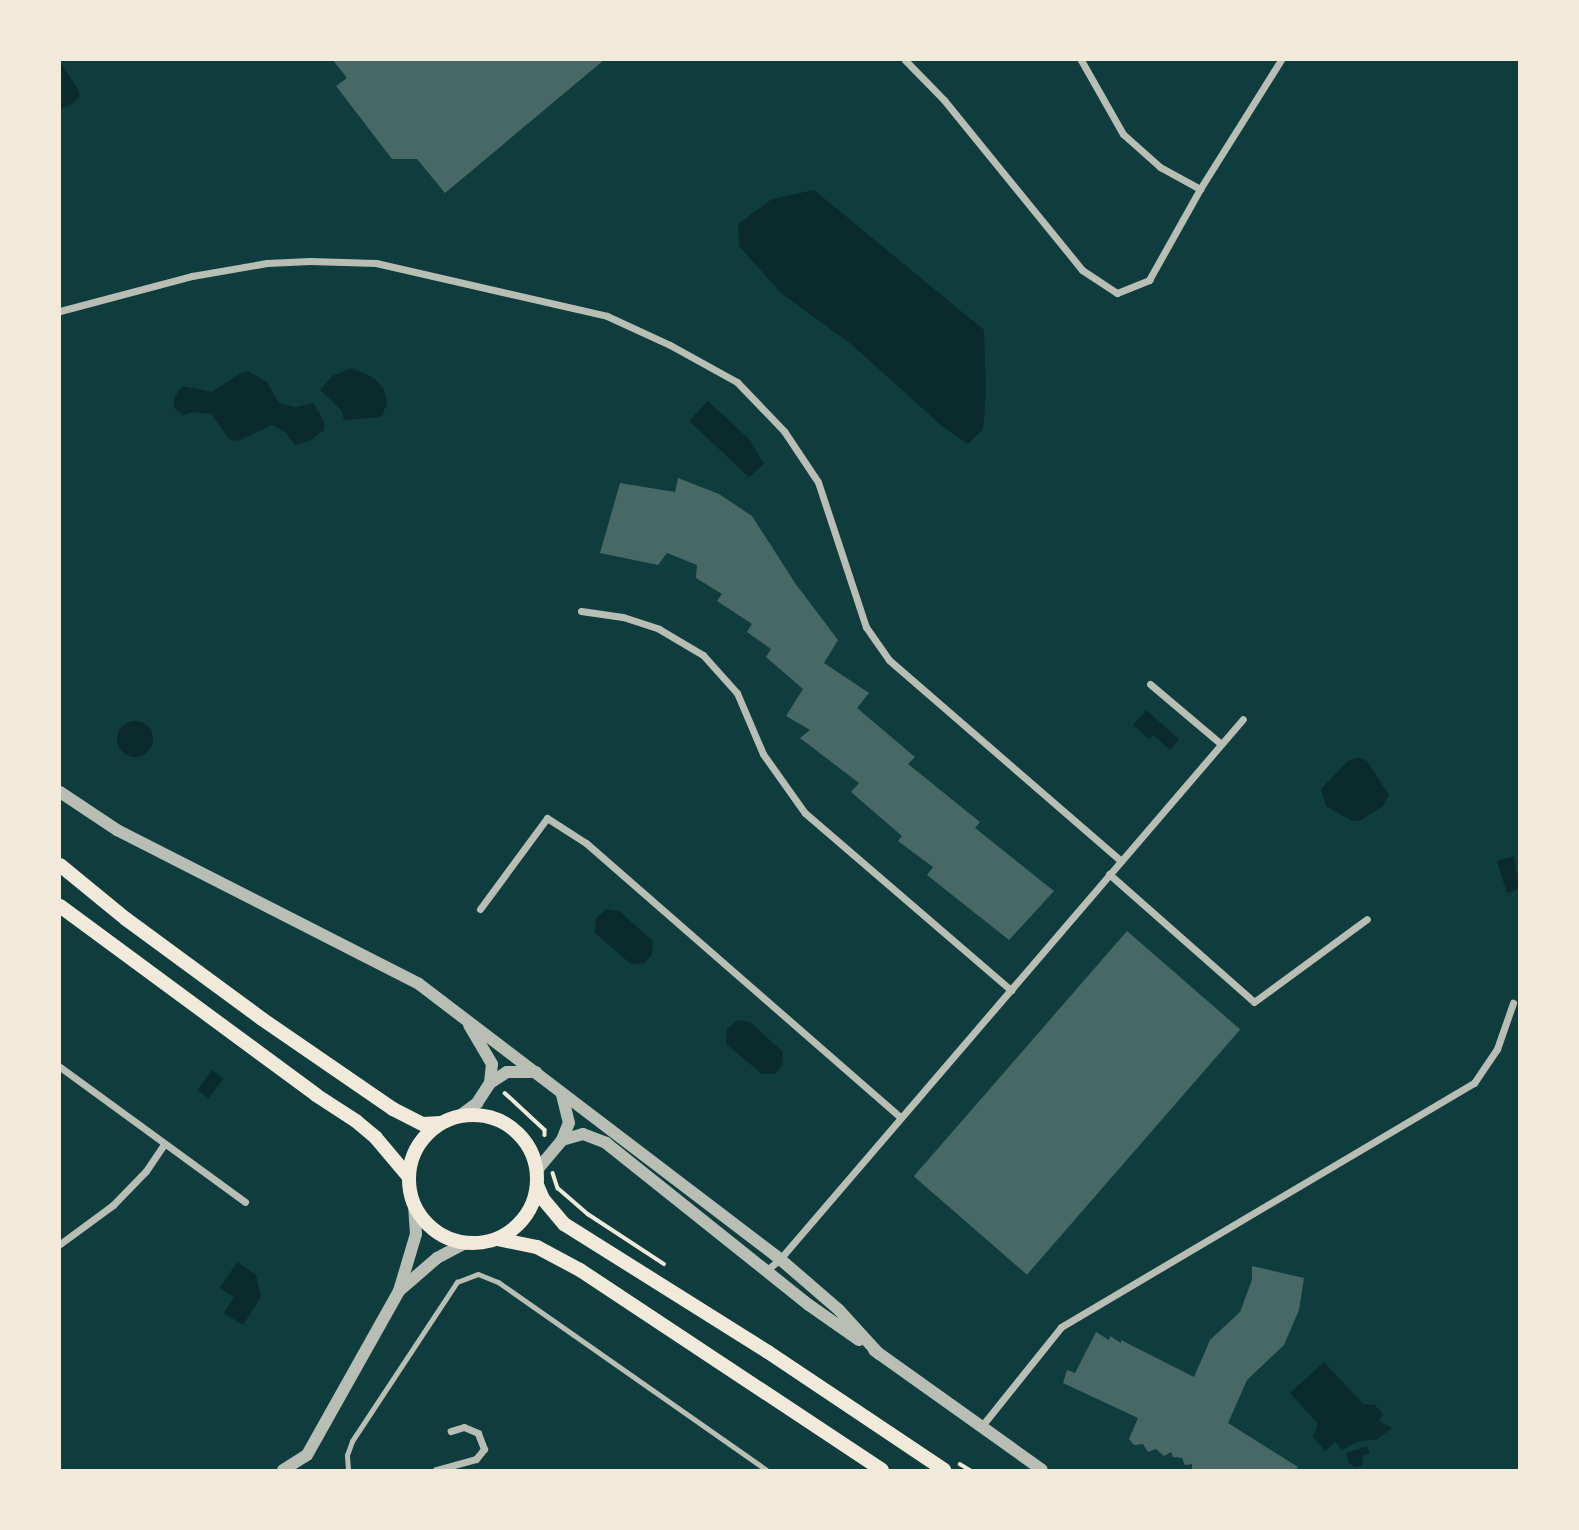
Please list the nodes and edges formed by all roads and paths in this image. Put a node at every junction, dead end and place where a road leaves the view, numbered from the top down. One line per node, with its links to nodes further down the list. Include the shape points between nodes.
1 (905, 60): 4 (street, via 944,100 1082,270 1117,293 1149,280)
2 (1081, 60): 4 (street, via 1124,134 1160,167)
3 (1281, 60): 4 (street)
4 (1200, 189)
5 (60, 311): 11 (street, via 192,276 267,263 376,264 607,316 670,345 737,382 783,431 818,482 866,627 888,660)
6 (582, 611): 17 (street, via 659,629 703,655 737,693 763,754 805,813)
7 (1150, 684): 9 (street)
8 (1243, 719): 9 (street)
9 (1221, 744): 11 (street)
10 (60, 792): 19 (street, via 117,830 419,984)
11 (1121, 861): 13 (street)
12 (60, 864): 26 (main road, via 251,1011 393,1109 423,1124)
13 (1109, 874): 16 (street, via 1254,1002); 17 (street)
14 (60, 906): 30 (main road, via 356,1121)
15 (480, 909): 25 (street, via 547,818 586,843)
16 (1367, 919)
17 (1011, 990): 25 (street)
18 (1513, 1003): 41 (street, via 1497,1049 1474,1083 1061,1327)
19 (463, 1016): 21 (street); 22 (street, via 492,1064)
20 (60, 1067): 28 (street)
21 (536, 1072): 22 (street, via 507,1072); 23 (street)
22 (489, 1083): 24 (street, via 477,1102); 29 (path, via 545,1130)
23 (561, 1093): 27 (street, via 569,1123); 37 (street)
24 (458, 1117): 26 (main road); 31 (main road, via 482,1115 506,1124 524,1140)
25 (900, 1117): 37 (street)
26 (441, 1123): 30 (main road, via 418,1146)
27 (562, 1140): 29 (street); 38 (street, via 583,1135 606,1143)
28 (164, 1144): 32 (street); 36 (street, via 146,1171 113,1205)
29 (548, 1156): 31 (street)
30 (409, 1177): 33 (main road)
31 (537, 1178): 34 (main road, via 529,1212); 48 (main road, via 543,1199 564,1224 768,1352)
32 (245, 1202)
33 (414, 1202): 35 (main road, via 421,1216 441,1234); 39 (street, via 416,1234)
34 (497, 1239): 35 (main road); 47 (main road, via 537,1247 580,1270)
35 (465, 1243): 39 (street, via 437,1258)
36 (60, 1244)
37 (780, 1259): 38 (street); 40 (street, via 839,1310)
38 (767, 1270): 40 (street)
39 (399, 1291): 43 (street, via 307,1455)
40 (880, 1354): 41 (street)
41 (981, 1427): 49 (street)
42 (451, 1431): 45 (street, via 464,1427 478,1433 484,1449 477,1459)
43 (287, 1470)
44 (348, 1471): 46 (lane, via 346,1455 352,1441 442,1304 457,1282 478,1275 498,1282)
45 (436, 1471)
46 (766, 1471)
47 (882, 1471)
48 (944, 1471)
49 (1042, 1471)

